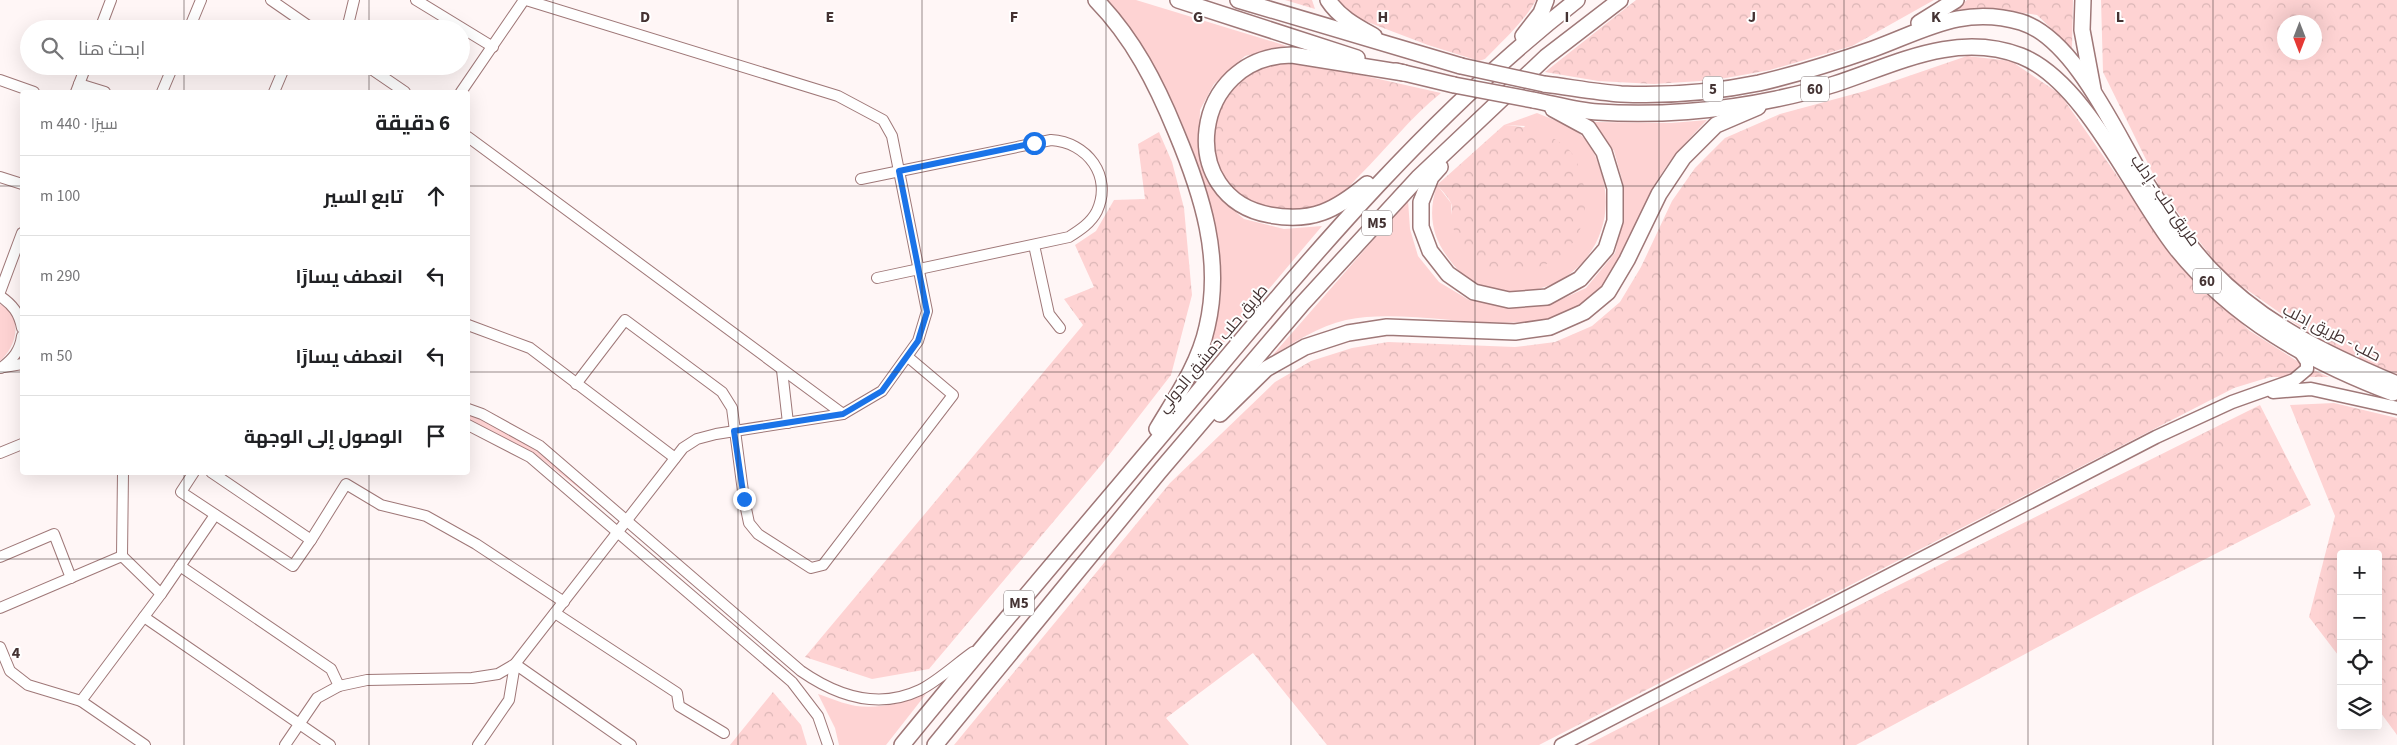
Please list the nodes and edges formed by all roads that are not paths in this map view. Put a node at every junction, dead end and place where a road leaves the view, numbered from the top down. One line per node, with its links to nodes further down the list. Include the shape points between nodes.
1 (111, 0): 16 (street)
2 (201, 0): 17 (street)
3 (271, 0): 18 (street)
4 (354, 0): 19 (street)
5 (416, 0): 20 (street)
6 (525, 0): 22 (street); 45 (street, via 829,94 867,110 883,120 892,136)
7 (1096, 0): 77 (highway, via 1132,44 1162,98 1204,210 1212,255 1211,302 1207,328 1196,359)
8 (1178, 0): 26 (highway)
9 (1238, 0): 24 (highway, 5)
10 (1328, 0): 24 (highway, via 1334,10 1348,21)
11 (1546, 0): 25 (highway, via 1541,12)
12 (1577, 0): 25 (highway, طريق حلب دمشق الدولي / M5)
13 (1620, 0): 42 (highway, M5, via 1546,57)
14 (1956, 0): 23 (highway)
15 (2083, 0): 39 (highway, via 2082,30)
16 (103, 20)
17 (193, 20)
18 (295, 20)
19 (349, 20)
20 (449, 20)
21 (470, 33): 22 (street)
22 (493, 47): 38 (street)
23 (1876, 48): 24 (highway, 5, bridge, via 1757,83 1688,93 1621,94 1544,84); 39 (highway, 60, via 1954,18 1992,16 2023,23 2049,37)
24 (1414, 54)
25 (1505, 59): 44 (highway, طريق حلب دمشق الدولي / M5)
26 (1404, 73): 40 (highway, bridge); 44 (highway, via 1292,55 1263,59 1226,84 1210,111 1207,136 1213,173 1226,193 1248,210 1286,218 1317,215 1342,204)
27 (83, 75): 32 (street)
28 (169, 75): 35 (street)
29 (281, 75): 36 (street)
30 (380, 75): 37 (street)
31 (0, 80): 33 (street)
32 (78, 88): 34 (street)
33 (28, 90)
34 (92, 90)
35 (163, 90)
36 (275, 90)
37 (402, 90)
38 (461, 90)
39 (2094, 93): 65 (highway, حلب - طريق إدلب / 60, via 2171,221 2209,268 2249,306 2293,336)
40 (1533, 100): 41 (highway, 60, via 1596,112 1650,113); 42 (highway, via 1588,128 1604,152 1616,188 1615,221 1606,249 1580,279 1548,297 1509,300 1474,292 1448,274 1430,250 1421,227 1421,202 1431,177)
41 (1774, 100): 59 (highway, طريق حلب - إدلب / 60, via 1834,84 1922,53 1960,46 1994,48 2023,57 2049,74 2077,99 2176,248 2222,297 2254,323); 78 (highway, via 1716,125 1682,158 1659,194 1608,292 1584,312 1550,327 1515,332 1388,327 1348,333 1305,347 1266,369)
42 (1488, 114): 78 (highway, M5, via 1418,178 1310,295)
43 (470, 139): 63 (street)
44 (1410, 151): 77 (highway, طريق حلب دمشق الدولي / M5, via 1255,323)
45 (899, 171): 47 (street); 50 (street, via 1043,141 1057,140 1083,150 1095,163 1102,180 1096,211 1084,227 1069,237); 51 (street)
46 (0, 177): 48 (street)
47 (861, 179)
48 (20, 183)
49 (20, 238): 53 (street)
50 (1034, 244): 51 (street); 57 (street, via 1049,314)
51 (918, 269): 52 (street); 60 (street, via 927,312 918,341)
52 (877, 278)
53 (0, 292)
54 (0, 296): 55 (street, via 12,304)
55 (20, 317)
56 (470, 326): 64 (street, via 530,348)
57 (1060, 328)
58 (20, 346): 62 (street, via 13,359)
59 (2299, 350): 66 (main road, via 2307,362 2302,375); 67 (highway, طريق حلب - إدلب / 60)
60 (908, 357): 70 (street, via 882,391); 73 (street, via 953,395 823,565 811,568 793,558 758,534 749,522)
61 (20, 364): 62 (street)
62 (0, 368)
63 (782, 370): 70 (street); 71 (street)
64 (576, 384): 73 (street, via 625,320 722,392 732,408); 76 (street)
65 (2397, 384)
66 (2258, 394): 68 (main road, via 2311,389); 113 (main road, via 2232,402 2156,437)
67 (2397, 394)
68 (2397, 408)
69 (470, 410): 83 (street, via 540,446)
70 (843, 414): 71 (street)
71 (788, 423): 73 (street)
72 (470, 426): 84 (street, via 530,456)
73 (734, 431): 76 (street, via 697,439)
74 (20, 445): 75 (street)
75 (0, 453)
76 (674, 458): 83 (street)
77 (1138, 462): 95 (highway, طريق حلب دمشق الدولي / M5)
78 (1159, 472): 112 (highway, M5)
79 (123, 475): 86 (street)
80 (192, 475): 82 (street, via 181,492)
81 (215, 475): 85 (street)
82 (215, 515): 85 (street, via 293,566); 88 (street)
83 (627, 521): 84 (street); 99 (street)
84 (618, 533): 91 (street); 101 (street, via 792,682)
85 (311, 540): 91 (street, via 346,484 381,505 426,516 476,544)
86 (122, 556): 89 (street); 90 (street)
87 (0, 557): 89 (street, via 54,534)
88 (180, 566): 90 (street); 100 (street, via 331,670)
89 (71, 578): 92 (street)
90 (161, 594): 94 (street)
91 (564, 602): 93 (street)
92 (0, 608)
93 (555, 614): 97 (street); 104 (street, via 677,693 679,706)
94 (144, 617): 102 (street); 103 (street)
95 (984, 644): 99 (street, via 920,690 892,699 861,699 830,690); 111 (highway, طريق حلب دمشق الدولي / M5)
96 (0, 647): 98 (street)
97 (516, 664): 100 (street, via 498,674 472,678 368,680); 108 (street, via 509,700); 109 (street)
98 (5, 673): 102 (street)
99 (809, 677): 101 (street)
100 (338, 686): 103 (street, via 317,698)
101 (798, 691): 110 (street, via 818,716)
102 (81, 701): 105 (street)
103 (299, 724): 106 (street); 107 (street)
104 (724, 734)
105 (145, 745)
106 (285, 745)
107 (330, 745)
108 (478, 745)
109 (631, 745)
110 (828, 745)
111 (902, 745)
112 (935, 745)
113 (1561, 745)

